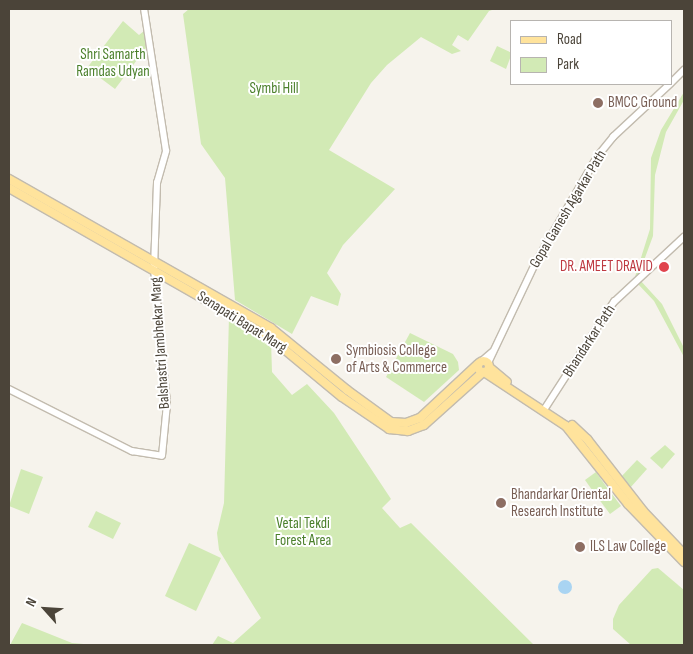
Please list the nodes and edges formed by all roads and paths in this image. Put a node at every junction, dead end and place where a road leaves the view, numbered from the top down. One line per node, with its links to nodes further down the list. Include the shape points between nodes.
1 (144, 9): 8 (street, Balshastri Jambhekar Marg, via 166,151 158,183)
2 (684, 70): 3 (street, Gopal Ganesh Agarkar Path)
3 (673, 81)
4 (669, 85): 10 (street, Gopal Ganesh Agarkar Path, via 613,137 597,157 536,262)
5 (9, 179): 8 (main road, Senapati Bapat Marg)
6 (9, 188): 9 (main road, Senapati Bapat Marg)
7 (684, 237): 12 (street, Bhandarkar Path, via 614,302)
8 (155, 261): 9 (street, Balshastri Jambhekar Marg); 10 (main road, Senapati Bapat Marg, via 289,340 346,390 391,422 406,423 420,418)
9 (154, 270): 10 (main road, Senapati Bapat Marg, via 284,346 342,397 389,429 408,431 424,425); 11 (street, Balshastri Jambhekar Marg, via 166,404 162,456 132,451)
10 (484, 366): 12 (main road)
11 (9, 389)
12 (545, 408): 13 (main road, via 587,439 643,511); 14 (main road, via 572,433 628,504)
13 (684, 554)
14 (684, 562)

